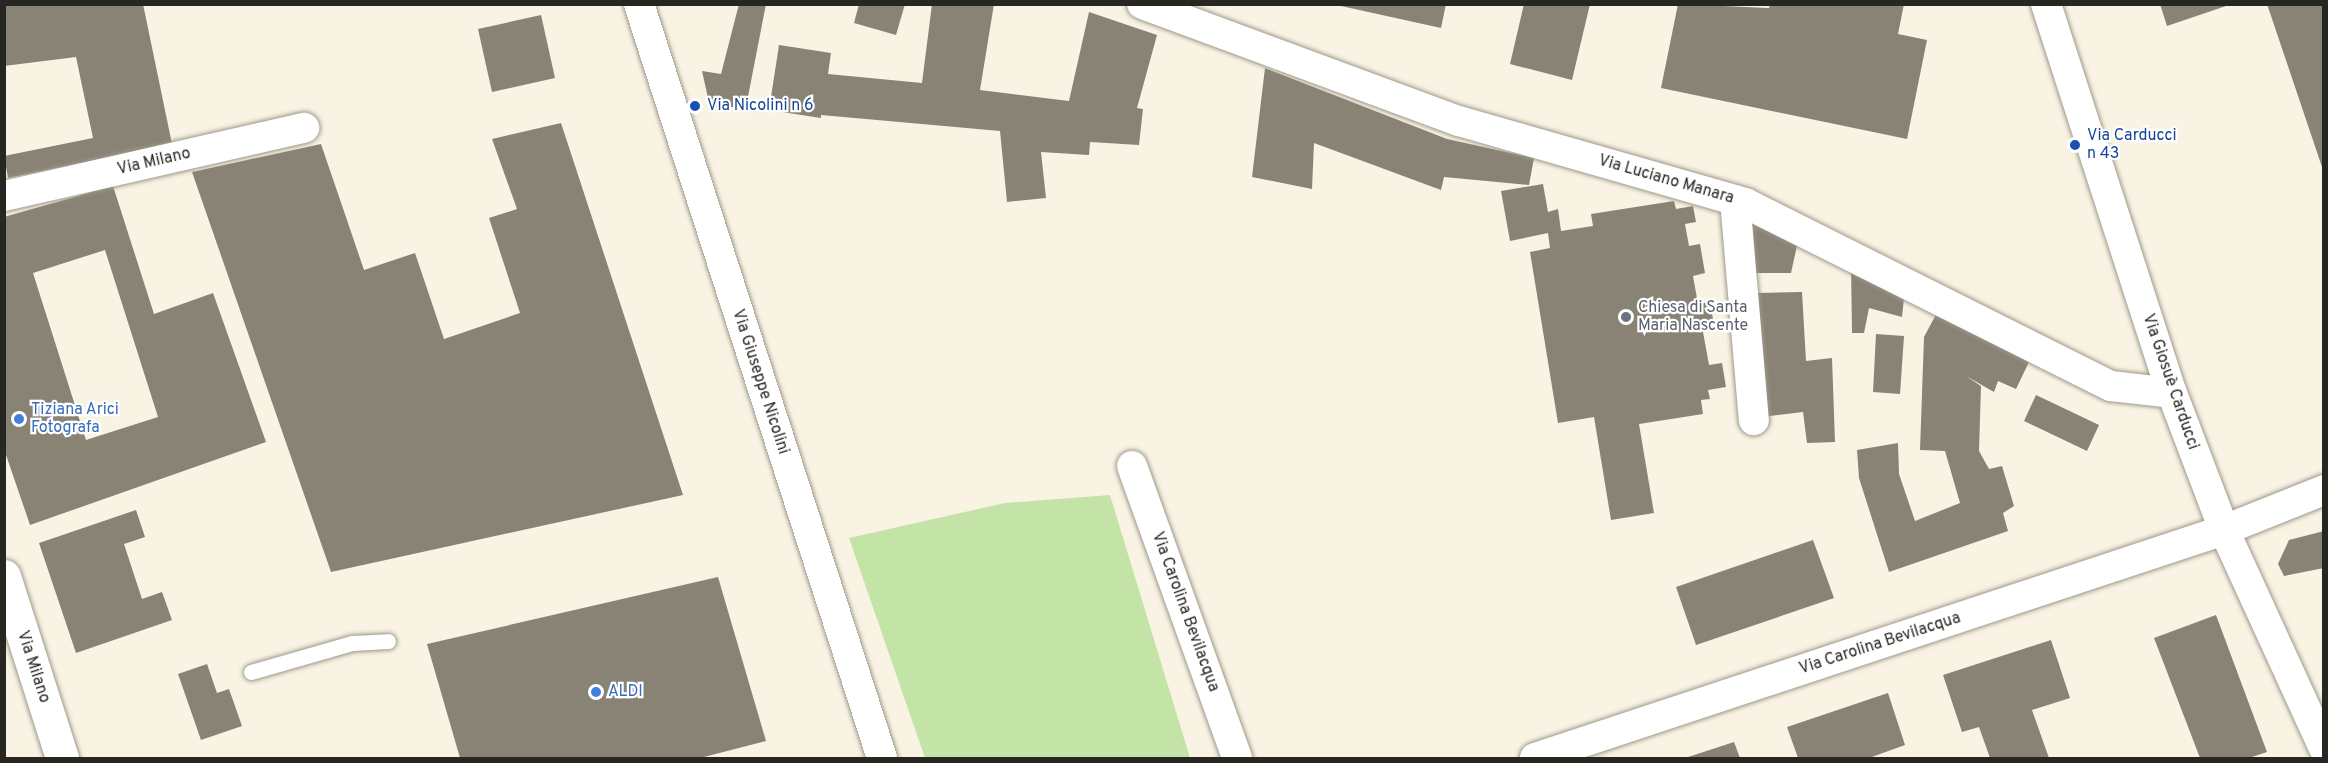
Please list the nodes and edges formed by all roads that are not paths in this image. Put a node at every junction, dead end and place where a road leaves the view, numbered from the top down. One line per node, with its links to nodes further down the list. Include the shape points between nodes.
1 (639, 4): 18 (street, Via Giuseppe Nicolini)
2 (1142, 4): 4 (street, Via Luciano Manara)
3 (2046, 4): 8 (street, Via Giosuè Carducci)
4 (1216, 16): 7 (street, Via Luciano Manara, via 1459,121)
5 (304, 129): 6 (street, Via Milano)
6 (4, 196)
7 (1735, 200): 8 (street, Via Luciano Manara, via 2111,386); 9 (street)
8 (2172, 393): 12 (street, Via Giosuè Carducci)
9 (1754, 420)
10 (1132, 466): 19 (street, Via Carolina Bevilacqua)
11 (2324, 490): 12 (street, Via Carolina Bevilacqua)
12 (2224, 530): 16 (street, Via Giosuè Carducci); 20 (street, Via Carolina Bevilacqua)
13 (4, 576): 17 (main road, Via Milano)
14 (388, 642): 15 (lane, via 352,643)
15 (251, 672)
16 (2324, 748)
17 (62, 759)
18 (882, 759)
19 (1237, 759)
20 (1535, 759)

